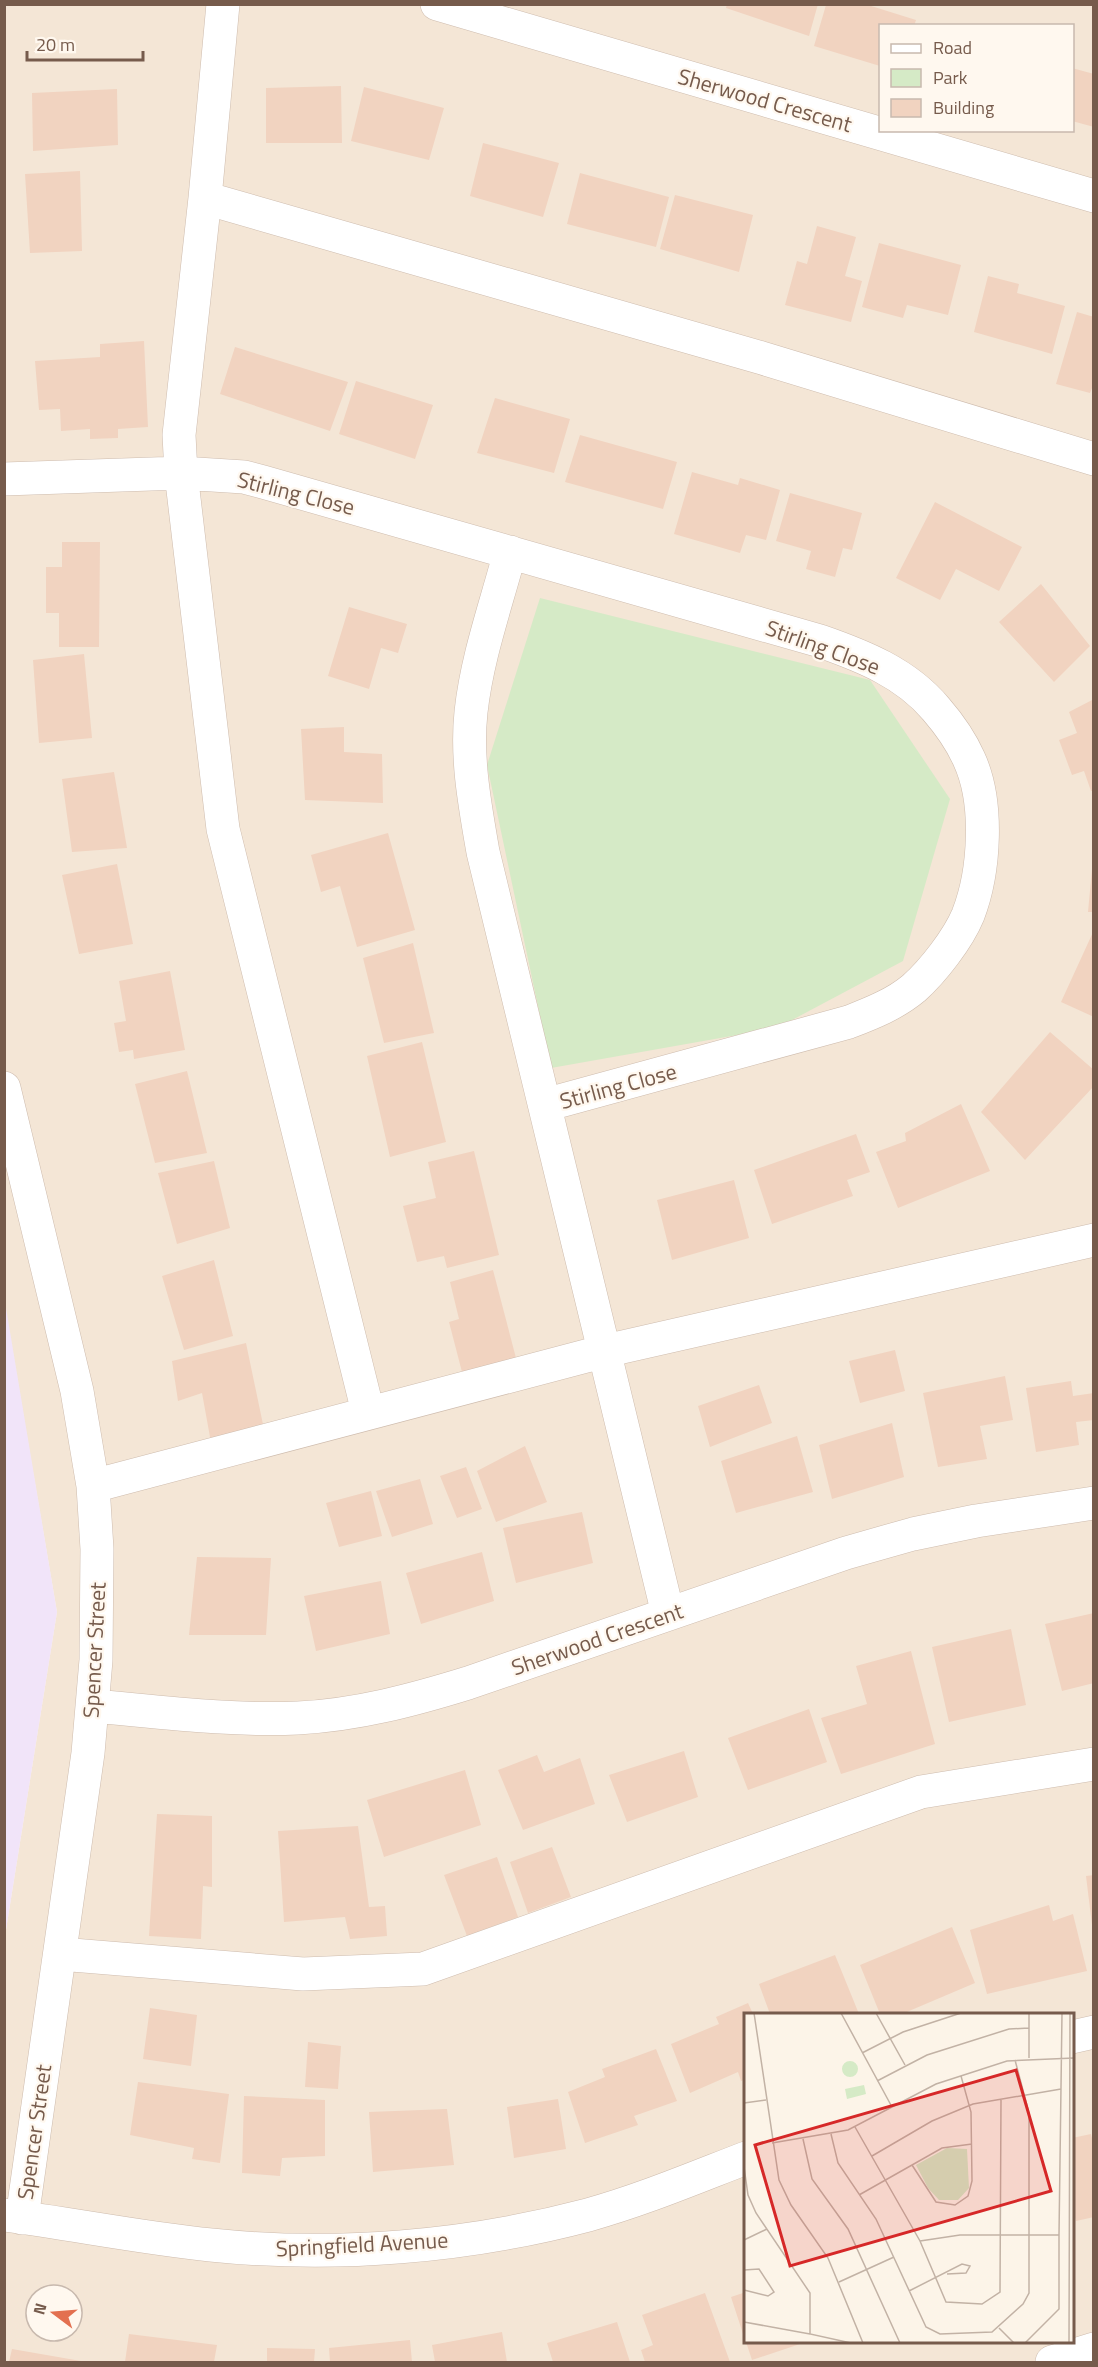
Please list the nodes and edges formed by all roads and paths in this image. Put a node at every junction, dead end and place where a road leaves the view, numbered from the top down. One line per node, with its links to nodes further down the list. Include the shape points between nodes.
1 (223, 4): 4 (street)
2 (437, 4): 3 (street, Sherwood Crescent)
3 (1094, 196)
4 (206, 198): 5 (street, via 762,358); 6 (street, via 179,435)
5 (1094, 459)
6 (181, 473): 7 (street, Stirling Close); 8 (street, Stirling Close, via 244,477); 14 (street, via 223,830)
7 (4, 479)
8 (510, 552): 10 (street, Stirling Close, via 475,686 471,779 483,852); 10 (street, Stirling Close, via 820,641 881,665 935,707 954,732 970,760 980,798 978,881 968,916 945,954 914,988 884,1008 849,1022)
9 (4, 1088): 11 (street, Spencer Street)
10 (545, 1105): 13 (street, Stirling Close)
11 (9, 1128): 15 (street, Spencer Street, via 68,1347)
12 (1094, 1240): 13 (street)
13 (605, 1351): 14 (street); 17 (street, Stirling Close)
14 (368, 1412): 15 (street)
15 (93, 1486): 18 (street, Spencer Street, via 98,1602)
16 (1094, 1503): 17 (street, Sherwood Crescent, via 913,1534)
17 (668, 1614): 18 (street, Sherwood Crescent, via 411,1701 351,1713 259,1718)
18 (93, 1706): 20 (street, Spencer Street)
19 (1094, 1764): 20 (street, via 921,1792 423,1969 303,1974)
20 (60, 1954): 24 (street, Spencer Street)
21 (1094, 2032): 22 (street)
22 (1074, 2037)
23 (744, 2159): 24 (street, Springfield Avenue, via 588,2215 492,2235 392,2247 284,2249 211,2245)
24 (13, 2217)
25 (1094, 2349): 26 (street)
26 (1052, 2362)

